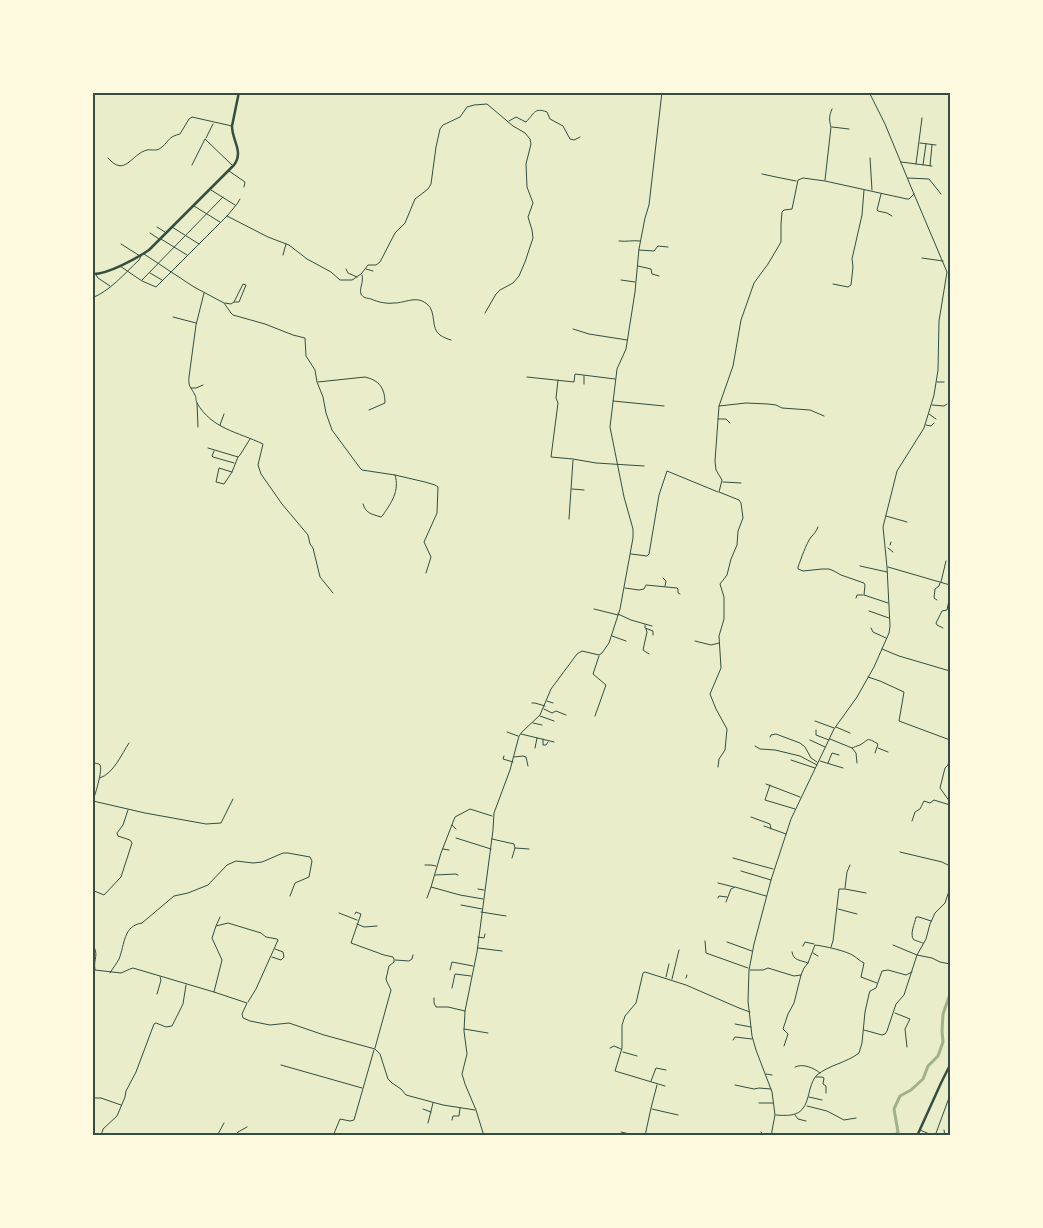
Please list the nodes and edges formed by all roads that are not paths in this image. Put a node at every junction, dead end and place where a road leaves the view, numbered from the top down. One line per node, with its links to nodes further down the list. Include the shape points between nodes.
1 (239, 92): 8 (main road)
2 (662, 92): 51 (street, via 650,199)
3 (869, 92): 19 (street)
4 (832, 110): 9 (street, via 829,116)
5 (922, 118): 13 (street)
6 (508, 121): 11 (street, via 516,117 526,122 534,111 544,110 550,119 563,126 570,139); 66 (street, via 485,104 467,106 460,117 440,129 430,186 415,199 380,262); 88 (street, via 525,133 530,141 526,164 527,187 533,203 528,217 533,238 519,276 513,284 496,294)
7 (214, 123): 8 (street); 12 (street); 17 (street, via 192,117 180,134 159,149 145,150 121,166 114,165)
8 (232, 126): 23 (main road, via 238,154)
9 (831, 127): 10 (street); 28 (street)
10 (848, 129)
11 (580, 137)
12 (205, 139): 21 (street); 23 (street)
13 (919, 143): 14 (street); 20 (street)
14 (926, 144): 15 (street); 22 (street)
15 (932, 145): 16 (street); 22 (street, via 931,166)
16 (936, 145)
17 (108, 158)
18 (870, 158): 32 (street)
19 (900, 162): 20 (street); 26 (street)
20 (916, 164): 22 (street)
21 (192, 165)
22 (923, 165)
23 (233, 166): 24 (main road)
24 (228, 170): 29 (street, via 246,183); 30 (main road)
25 (762, 174): 27 (street)
26 (908, 178): 34 (street); 35 (street, via 929,179)
27 (797, 181): 28 (street, via 803,178); 108 (street, via 792,209 782,212 782,240 754,283 743,313 734,366)
28 (825, 181): 31 (street)
29 (244, 187)
30 (209, 189): 36 (street); 38 (main road)
31 (864, 189): 32 (street); 82 (street, via 850,285)
32 (872, 191): 33 (street)
33 (881, 193): 34 (street, via 907,199); 42 (street, via 877,210)
34 (914, 194): 62 (street)
35 (942, 194)
36 (223, 198): 39 (street); 40 (street)
37 (240, 199): 39 (street)
38 (193, 205): 40 (street); 45 (main road)
39 (236, 205): 41 (street)
40 (207, 214): 43 (street); 48 (street)
41 (227, 216): 43 (street); 54 (street)
42 (892, 216)
43 (221, 222): 53 (street)
44 (157, 227): 47 (street)
45 (172, 227): 47 (main road); 48 (street)
46 (150, 233): 49 (street)
47 (166, 233): 49 (main road)
48 (185, 236): 53 (street); 55 (street)
49 (160, 239): 55 (street); 58 (main road)
50 (619, 241): 51 (street)
51 (640, 241): 57 (street)
52 (121, 244): 58 (street)
53 (199, 244): 59 (street)
54 (286, 244): 60 (street); 77 (street, via 340,280 350,281)
55 (174, 247): 59 (street); 63 (street)
56 (668, 247): 57 (street, via 658,246 654,251)
57 (639, 250): 65 (street)
58 (141, 255): 63 (street); 64 (main road); 68 (street)
59 (188, 255): 71 (street)
60 (283, 255)
61 (922, 258): 62 (street)
62 (944, 261): 72 (street)
63 (158, 264): 70 (street); 71 (street)
64 (119, 266): 68 (street); 74 (main road)
65 (637, 266): 76 (street, via 651,269 652,274); 81 (street)
66 (365, 268): 69 (street); 75 (street)
67 (346, 269): 77 (street)
68 (127, 271): 79 (street); 83 (street)
69 (373, 271)
70 (150, 272): 79 (street); 80 (street)
71 (171, 272): 80 (street); 84 (street)
72 (948, 272): 73 (street); 99 (street, via 939,321)
73 (950, 272)
74 (94, 274): 83 (street)
75 (361, 274): 77 (street); 92 (street, via 361,295 365,298 392,304 420,300 432,311 439,335)
76 (659, 276)
77 (357, 277)
78 (621, 280): 81 (street)
79 (142, 281): 80 (street, via 154,288)
80 (163, 281)
81 (636, 282): 93 (street)
82 (833, 284)
83 (110, 287): 85 (street)
84 (204, 293): 87 (street); 90 (street)
85 (92, 298)
86 (234, 302): 86 (street, via 243,284 246,285 240,301); 87 (street)
87 (224, 303): 98 (street, via 233,314 305,338 306,356 314,367)
88 (484, 313)
89 (173, 317): 90 (street)
90 (196, 323): 103 (street)
91 (573, 329): 93 (street)
92 (451, 340)
93 (628, 340): 96 (street)
94 (584, 375): 96 (street); 97 (street, via 575,374 574,382); 101 (street)
95 (527, 377): 97 (street)
96 (615, 379): 104 (street)
97 (558, 380): 125 (street, via 550,456)
98 (317, 382): 110 (street, via 365,377 381,385 385,403); 130 (street, via 332,430 360,468)
99 (937, 382): 100 (street); 109 (street)
100 (944, 382)
101 (584, 384)
102 (203, 385): 103 (street)
103 (190, 388): 105 (street)
104 (613, 401): 107 (street); 127 (street, via 610,427)
105 (197, 402): 119 (street); 120 (street)
106 (947, 404): 109 (street)
107 (664, 406)
108 (718, 406): 113 (street, via 768,404 810,410); 114 (street)
109 (931, 406): 112 (street)
110 (368, 410)
111 (224, 414): 119 (street)
112 (929, 414): 115 (street); 118 (street)
113 (824, 416)
114 (717, 419): 116 (street); 131 (street, via 715,467)
115 (936, 419)
116 (730, 422)
117 (934, 423): 118 (street, via 930,426)
118 (925, 424): 137 (street, via 897,471)
119 (220, 426): 121 (street)
120 (198, 427)
121 (250, 439): 124 (street); 154 (street, via 262,444 258,467 265,483 308,535 320,577)
122 (208, 448): 123 (street)
123 (214, 450): 124 (street); 126 (street, via 213,457)
124 (238, 457): 126 (street)
125 (573, 459): 127 (street); 133 (street)
126 (235, 463): 129 (street)
127 (618, 464): 128 (street); 143 (street, via 633,528)
128 (644, 466)
129 (232, 472): 129 (street, via 224,484 216,482 219,468)
130 (395, 475): 136 (street, via 395,496 381,517 367,512); 148 (street, via 438,487 437,513 424,542 431,557)
131 (722, 482): 132 (street); 135 (street)
132 (741, 483)
133 (571, 489): 134 (street); 138 (street)
134 (584, 490)
135 (718, 492): 143 (street, via 668,471 659,495 649,554); 177 (street, via 739,500 742,518 728,572 720,584 724,619)
136 (363, 504)
137 (885, 516): 139 (street); 141 (street, via 882,530)
138 (569, 519)
139 (907, 522)
140 (818, 527): 156 (street, via 802,554 798,569 803,572 834,571 864,583)
141 (885, 548): 142 (street, via 889,546); 146 (street)
142 (893, 552)
143 (631, 554): 153 (street)
144 (946, 561): 150 (street)
145 (860, 566): 147 (street)
146 (887, 567): 147 (street); 150 (street)
147 (887, 572): 160 (street)
148 (426, 573)
149 (663, 578): 152 (street)
150 (940, 582): 151 (street); 159 (street, via 935,590 934,598)
151 (950, 585)
152 (665, 587): 153 (street); 155 (street, via 677,588)
153 (624, 588): 165 (street)
154 (332, 593)
155 (680, 594)
156 (864, 595): 158 (street); 160 (street)
157 (950, 596): 162 (street)
158 (856, 598)
159 (937, 600)
160 (889, 603): 166 (street)
161 (594, 609): 165 (street)
162 (947, 609): 163 (street); 170 (street, via 942,610 936,623)
163 (950, 610)
164 (869, 611): 166 (street)
165 (618, 615): 167 (street); 173 (street)
166 (890, 618): 174 (street)
167 (645, 624): 168 (street); 171 (street)
168 (652, 626)
169 (871, 628): 174 (street)
170 (943, 628)
171 (646, 629): 172 (street, via 653,631); 179 (street, via 643,650)
172 (653, 635)
173 (612, 636): 175 (street); 180 (street)
174 (887, 638): 178 (street)
175 (626, 641)
176 (695, 641): 177 (street)
177 (719, 643): 227 (street, via 721,668 710,694 727,732)
178 (882, 649): 181 (street); 182 (street)
179 (649, 654)
180 (599, 655): 183 (street, via 582,651 577,654); 190 (street, via 593,674 606,685)
181 (950, 671)
182 (868, 677): 195 (street); 206 (street, via 904,692 899,721)
183 (546, 701): 185 (street); 186 (street)
184 (532, 703): 186 (street)
185 (553, 703)
186 (545, 706): 187 (street)
187 (543, 709): 188 (street); 189 (street)
188 (566, 715)
189 (540, 716): 191 (street); 193 (street)
190 (595, 716)
191 (554, 721)
192 (815, 721): 195 (street)
193 (532, 723): 194 (street); 199 (street)
194 (542, 725)
195 (835, 728): 198 (street); 203 (street)
196 (816, 730): 203 (street, via 816,735)
197 (507, 732): 199 (street)
198 (850, 733)
199 (520, 735): 200 (street); 218 (street)
200 (537, 737): 202 (street); 212 (street)
201 (770, 737): 223 (street, via 774,733 800,743)
202 (543, 738): 204 (street); 204 (street, via 543,745)
203 (829, 739): 210 (street); 213 (street)
204 (549, 740): 207 (street)
205 (810, 740): 210 (street)
206 (950, 740)
207 (554, 742)
208 (128, 743): 230 (street, via 113,768)
209 (755, 746): 223 (street)
210 (825, 747): 223 (street)
211 (877, 747): 213 (street, via 878,744 868,739); 214 (street); 215 (street)
212 (535, 748)
213 (852, 748): 224 (street)
214 (888, 752)
215 (875, 753)
216 (839, 755): 225 (street, via 832,753)
217 (504, 756): 222 (street, via 503,760)
218 (514, 757): 222 (street); 226 (street, via 526,757)
219 (950, 757): 236 (street, via 940,788)
220 (791, 760): 228 (street)
221 (92, 762): 230 (street, via 101,766)
222 (513, 762): 239 (street)
223 (818, 763): 225 (street); 228 (street)
224 (857, 763)
225 (827, 764): 229 (street)
226 (528, 766)
227 (718, 767)
228 (816, 768): 233 (street)
229 (843, 768)
230 (100, 778): 235 (street)
231 (766, 784): 232 (street)
232 (770, 785): 233 (street); 238 (street, via 765,800)
233 (801, 798): 238 (street)
234 (233, 799): 237 (street, via 220,824)
235 (93, 801): 237 (street)
236 (950, 803): 241 (street, via 924,801)
237 (129, 809): 273 (street, via 117,833 132,843 122,875 104,895)
238 (796, 810): 246 (street)
239 (493, 816): 242 (street, via 468,809 455,817); 248 (street)
240 (751, 817): 244 (street, via 770,824)
241 (912, 821)
242 (451, 824): 245 (street); 249 (street)
243 (764, 826): 244 (street)
244 (771, 828): 246 (street)
245 (456, 829)
246 (786, 834): 261 (street)
247 (456, 838): 251 (street)
248 (492, 839): 250 (street, via 514,844); 251 (street)
249 (442, 848): 253 (street); 259 (street)
250 (515, 848): 252 (street); 255 (street)
251 (491, 849): 274 (street)
252 (529, 849)
253 (450, 850)
254 (900, 852): 260 (street)
255 (512, 858)
256 (733, 858): 261 (street)
257 (850, 865): 270 (street)
258 (424, 866): 259 (street)
259 (437, 866): 265 (street)
260 (950, 866)
261 (774, 870): 266 (street)
262 (740, 871): 266 (street)
263 (430, 875): 265 (street)
264 (458, 875): 265 (street)
265 (434, 876): 268 (street)
266 (771, 880): 277 (street)
267 (718, 882): 269 (street)
268 (431, 887): 278 (street); 281 (street)
269 (735, 887): 277 (street); 280 (street)
270 (845, 888): 275 (street); 285 (street, via 840,889)
271 (950, 888): 292 (street, via 945,903)
272 (478, 889): 274 (street)
273 (92, 890)
274 (485, 890): 281 (street)
275 (866, 893)
276 (290, 896): 326 (street, via 296,883 309,878 310,857 288,853 262,862 236,861 227,865 208,885 174,896 142,923 132,926)
277 (766, 896): 311 (street)
278 (427, 898)
279 (718, 898): 280 (street)
280 (728, 898): 282 (street)
281 (483, 899): 284 (street)
282 (726, 902)
283 (461, 905): 284 (street)
284 (482, 909): 286 (street)
285 (837, 909): 289 (street); 306 (street)
286 (481, 912): 290 (street); 298 (street)
287 (339, 913): 293 (street)
288 (355, 914): 293 (street, via 361,914)
289 (857, 914)
290 (506, 916)
291 (220, 917): 295 (street)
292 (931, 920): 302 (street); 302 (street, via 916,917 913,938)
293 (358, 921): 294 (street)
294 (356, 924): 296 (street); 318 (street, via 351,942)
295 (216, 926): 308 (street, via 228,922 261,933 278,940); 338 (street, via 212,938 222,960)
296 (378, 926)
297 (485, 934): 298 (street, via 484,938)
298 (478, 937): 307 (street)
299 (705, 941): 323 (street, via 706,953)
300 (727, 942): 311 (street)
301 (92, 943): 325 (street, via 97,951)
302 (923, 943): 315 (street)
303 (815, 945): 305 (street, via 805,942); 306 (street); 313 (street)
304 (893, 945): 315 (street)
305 (803, 946)
306 (830, 947): 334 (street, via 854,955 864,963 861,977)
307 (477, 948): 310 (street); 322 (street)
308 (274, 949): 317 (street); 317 (street, via 283,952 284,957 281,960)
309 (679, 950): 333 (street)
310 (502, 951)
311 (753, 951): 323 (street)
312 (792, 952): 319 (street, via 795,959)
313 (812, 953): 316 (street); 319 (street)
314 (413, 955): 318 (street, via 409,961)
315 (918, 955): 321 (street); 327 (street)
316 (818, 956)
317 (271, 957): 341 (street)
318 (394, 960): 355 (street, via 388,968 386,980 392,990)
319 (808, 963): 329 (street)
320 (669, 964): 332 (street)
321 (950, 964)
322 (474, 966): 324 (street, via 452,962); 331 (street)
323 (749, 969): 329 (street, via 768,968); 343 (street)
324 (450, 970)
325 (94, 971): 326 (street)
326 (110, 972): 330 (street, via 121,973 132,968)
327 (912, 972): 334 (street, via 906,976 884,970); 344 (street)
328 (687, 975): 336 (street)
329 (801, 975): 352 (street, via 783,1030 788,1034)
330 (160, 976): 335 (street); 339 (street)
331 (472, 976): 337 (street, via 455,974); 342 (street)
332 (666, 978): 333 (street); 356 (street, via 643,973 636,1003 622,1025)
333 (672, 980): 336 (street)
334 (878, 983): 348 (street, via 869,994)
335 (186, 984): 338 (street); 380 (street, via 183,1004 172,1026 154,1024)
336 (684, 984): 343 (street)
337 (452, 988)
338 (214, 992): 341 (street)
339 (157, 994)
340 (434, 998): 342 (street, via 436,1007)
341 (247, 1003): 355 (street, via 242,1016 250,1021 270,1025 289,1023)
342 (465, 1011): 347 (street)
343 (750, 1012): 346 (street)
344 (894, 1013): 348 (street, via 885,1034); 353 (street, via 910,1018 905,1029)
345 (735, 1024): 346 (street)
346 (751, 1027): 350 (street)
347 (464, 1029): 349 (street); 385 (street, via 467,1054 462,1074)
348 (863, 1029): 362 (street, via 859,1053)
349 (488, 1033)
350 (753, 1039): 351 (street); 363 (street)
351 (733, 1040)
352 (784, 1046)
353 (908, 1047)
354 (610, 1048): 356 (street, via 614,1046)
355 (375, 1049): 370 (street); 378 (street, via 392,1083 406,1095)
356 (622, 1050): 357 (street); 366 (street, via 615,1071)
357 (637, 1056)
358 (281, 1065): 370 (street)
359 (950, 1065): 396 (main road)
360 (796, 1067): 362 (street, via 802,1065)
361 (666, 1070): 366 (street, via 656,1068)
362 (820, 1073): 365 (street)
363 (765, 1074): 364 (street); 371 (street)
364 (772, 1075)
365 (816, 1076): 372 (street, via 824,1078); 374 (street)
366 (651, 1082): 367 (street)
367 (658, 1084): 369 (street); 383 (street)
368 (735, 1085): 371 (street)
369 (665, 1086)
370 (362, 1088): 403 (street, via 354,1120 340,1119)
371 (772, 1090): 379 (street)
372 (826, 1093)
373 (950, 1095): 410 (street)
374 (809, 1097): 376 (street); 381 (street)
375 (92, 1098): 380 (street)
376 (822, 1100)
377 (759, 1102): 379 (street)
378 (433, 1103): 382 (street); 386 (street)
379 (774, 1104): 389 (street)
380 (121, 1106): 400 (street)
381 (805, 1106): 387 (street); 390 (street, via 827,1111 844,1120)
382 (460, 1108): 385 (street); 391 (street, via 459,1116 453,1116)
383 (651, 1108): 388 (street); 406 (street)
384 (422, 1109): 386 (street)
385 (476, 1110): 404 (street)
386 (431, 1112): 393 (street)
387 (795, 1114): 389 (street); 392 (street, via 798,1119)
388 (678, 1115)
389 (775, 1115): 408 (street)
390 (856, 1118)
391 (452, 1120)
392 (806, 1121)
393 (428, 1123)
394 (224, 1124): 401 (street)
395 (247, 1128): 402 (street)
396 (920, 1130): 409 (main road); 410 (street)
397 (944, 1130): 411 (street)
398 (621, 1132): 405 (street)
399 (761, 1132): 407 (street)
400 (100, 1136)
401 (218, 1136)
402 (235, 1136)
403 (333, 1136)
404 (484, 1136)
405 (638, 1136)
406 (645, 1136)
407 (767, 1136)
408 (771, 1136)
409 (917, 1136)
410 (934, 1136)
411 (945, 1136)

